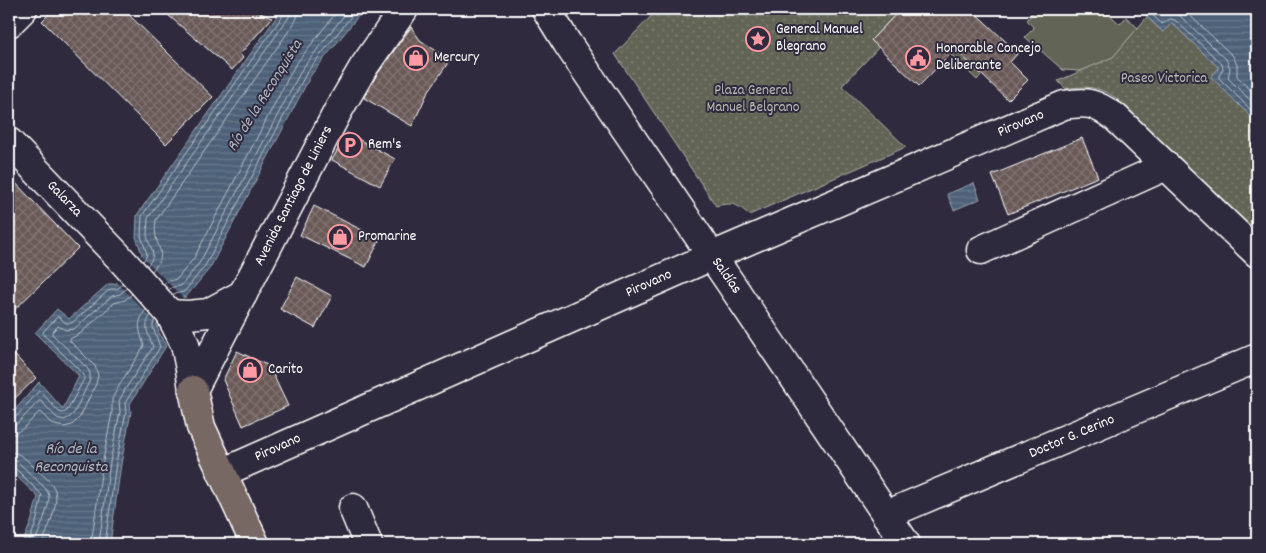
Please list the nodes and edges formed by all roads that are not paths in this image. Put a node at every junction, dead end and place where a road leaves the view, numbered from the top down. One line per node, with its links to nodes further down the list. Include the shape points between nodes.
1 (23, 9): 4 (street)
2 (404, 9): 10 (street, Avenida Santiago de Liniers, via 338,111)
3 (546, 9): 9 (street, Saldías)
4 (9, 23)
5 (9, 142): 11 (street, Galarza)
6 (1166, 166): 7 (street); 8 (street); 9 (street, Pirovano, via 1115,117 1093,104 1078,103 1064,106)
7 (981, 250)
8 (1257, 253)
9 (712, 256): 14 (street, Pirovano); 16 (street, Saldías)
10 (243, 294): 11 (street, via 208,313); 13 (street, Avenida Santiago de Liniers)
11 (170, 314): 13 (street, via 186,344)
12 (1257, 358): 16 (street, Doctor G. Cerino)
13 (193, 390): 14 (main road, via 201,427)
14 (222, 473): 17 (main road)
15 (353, 508): 18 (street)
16 (886, 515): 19 (street, Saldías)
17 (255, 544)
18 (368, 544)
19 (906, 544)

